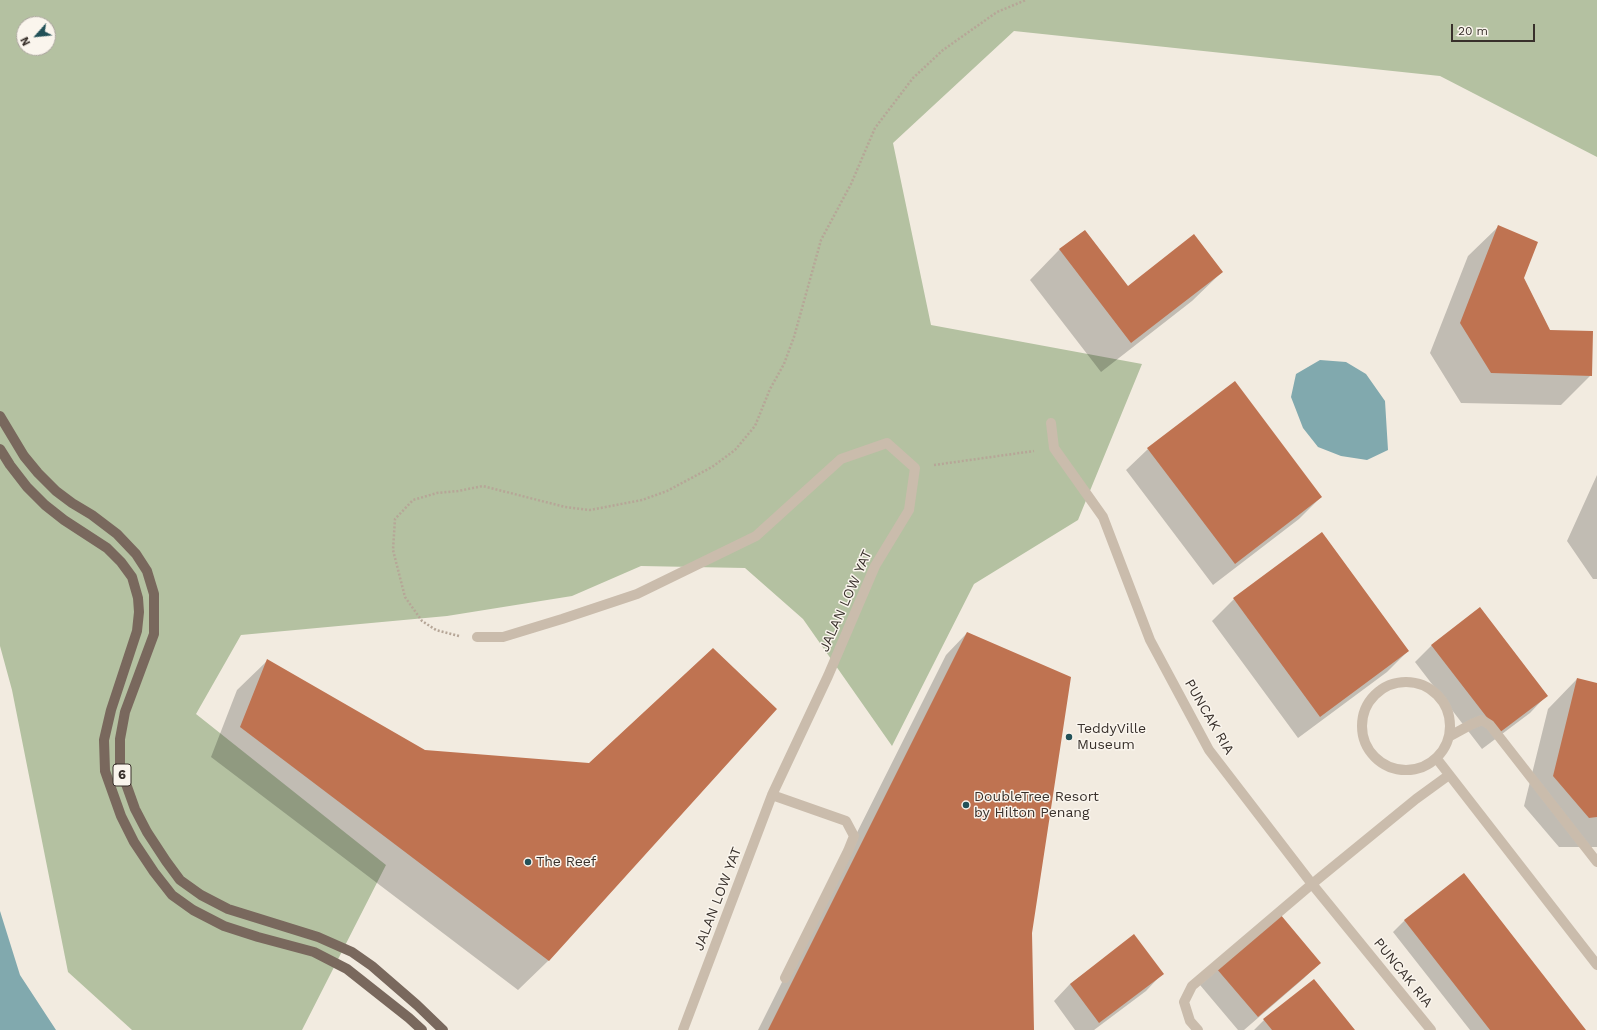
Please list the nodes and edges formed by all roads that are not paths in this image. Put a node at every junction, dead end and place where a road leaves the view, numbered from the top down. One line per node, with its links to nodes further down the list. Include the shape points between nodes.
1 (0, 416): 14 (main road, 6, via 24,456 38,473 67,499 117,534 136,554 147,571 154,594 154,634 125,712 120,739 120,767 135,809 166,861 180,880 228,909 318,937 352,952 417,1004)
2 (1052, 423): 10 (street, PUNCAK RIA, via 1054,448 1103,517 1150,640 1209,750)
3 (0, 449): 13 (main road, 6, via 27,488 64,520 107,548 132,577 138,598 137,631 104,740 105,771 134,842 154,872 172,895 193,910 224,926 314,952 347,969)
4 (478, 637): 8 (street, JALAN LOW YAT, via 503,637 637,594 756,536 841,459 887,443 914,468 909,510 875,566 828,676)
5 (1450, 736): 6 (street); 6 (street, via 1448,711 1434,690 1410,681 1385,686 1366,703 1360,728 1369,752 1389,768 1414,771); 9 (street, via 1482,720 1490,725)
6 (1437, 759): 7 (street)
7 (1449, 775): 10 (street); 11 (street)
8 (772, 795): 12 (street, via 846,821 854,836); 15 (street, JALAN LOW YAT)
9 (1597, 862)
10 (1312, 884): 16 (street, via 1192,986 1184,1002 1190,1021); 17 (street, PUNCAK RIA)
11 (1597, 965)
12 (786, 978)
13 (422, 1030)
14 (443, 1030)
15 (683, 1030)
16 (1198, 1030)
17 (1431, 1030)

